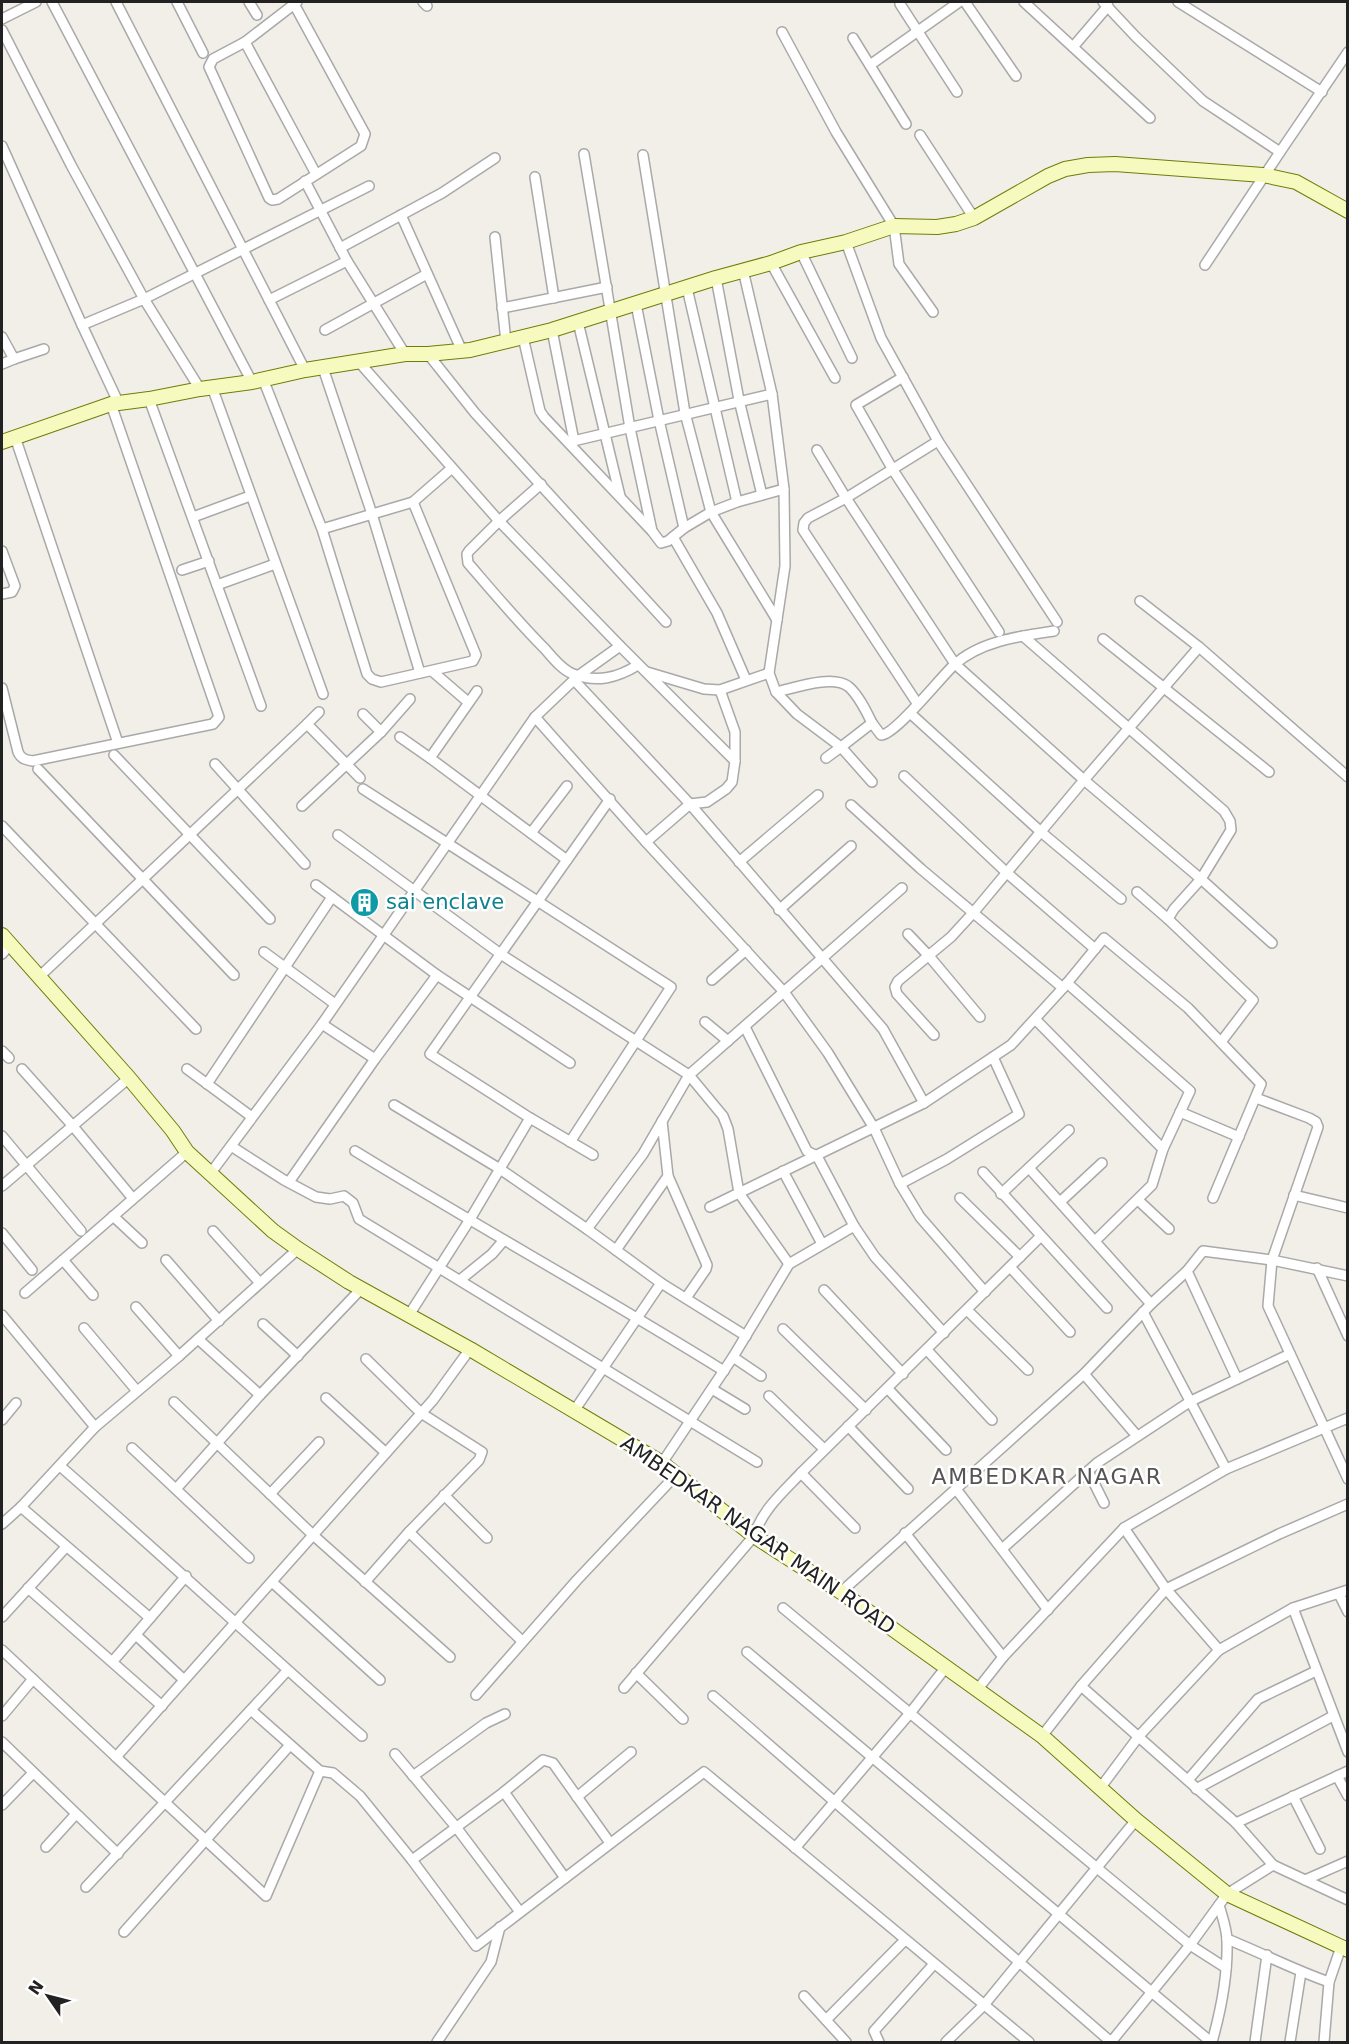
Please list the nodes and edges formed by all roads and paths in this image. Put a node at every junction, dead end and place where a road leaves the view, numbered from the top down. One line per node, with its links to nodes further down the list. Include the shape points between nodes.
1 (36, 2): 14 (street)
2 (52, 2): 54 (street)
3 (116, 2): 48 (street)
4 (177, 2): 22 (street)
5 (249, 2): 13 (street)
6 (959, 2): 17 (street)
7 (965, 2): 24 (street)
8 (1024, 2): 20 (street)
9 (1178, 2): 26 (street)
10 (296, 3): 19 (street); 35 (street, via 365,134 362,146)
11 (900, 4): 17 (street)
12 (1106, 4): 20 (street); 31 (street, via 1203,101)
13 (256, 15)
14 (2, 19)
15 (2, 30): 61 (street)
16 (782, 32): 44 (street, via 836,132)
17 (917, 32): 23 (street); 25 (street)
18 (853, 38): 23 (street)
19 (245, 42): 35 (street); 38 (street, via 213,59 210,70 269,198 278,200)
20 (1073, 47): 27 (street)
21 (1347, 52): 26 (street)
22 (203, 53)
23 (870, 65): 28 (street)
24 (1016, 76)
25 (957, 92)
26 (1322, 92): 31 (street)
27 (1150, 118)
28 (906, 124)
29 (920, 135): 43 (street)
30 (2, 147): 69 (street)
31 (1280, 152): 36 (street)
32 (584, 154): 57 (street)
33 (643, 155): 59 (street)
34 (495, 158): 42 (street)
35 (316, 174): 38 (street)
36 (1263, 176): 41 (street, via 1296,182); 43 (street, via 1088,165 1048,176); 52 (street)
37 (535, 177): 60 (street)
38 (305, 181): 40 (street)
39 (369, 186): 40 (street)
40 (321, 211): 47 (street); 48 (street)
41 (1347, 211)
42 (400, 215): 47 (street); 55 (street)
43 (974, 218): 44 (street, via 937,227)
44 (894, 226): 46 (street); 67 (street, via 899,264)
45 (495, 237): 65 (street)
46 (846, 242): 49 (street); 85 (street, via 881,338)
47 (340, 248): 50 (street)
48 (243, 251): 54 (street); 62 (street)
49 (801, 252): 51 (street); 79 (street)
50 (347, 261): 62 (street); 63 (street)
51 (771, 263): 53 (street); 86 (street)
52 (1205, 265)
53 (743, 270): 56 (street); 89 (street)
54 (194, 274): 61 (street); 87 (street)
55 (427, 274): 63 (street); 76 (street)
56 (716, 278): 58 (street); 91 (street)
57 (607, 287): 60 (street); 66 (street)
58 (687, 288): 59 (street); 93 (street)
59 (667, 295): 64 (street); 94 (street)
60 (554, 298): 65 (street)
61 (144, 299): 69 (street); 88 (street)
62 (269, 300): 84 (street)
63 (373, 303): 70 (street); 77 (street)
64 (636, 304): 66 (street); 95 (street)
65 (502, 308): 74 (street)
66 (612, 311): 68 (street); 96 (street)
67 (933, 312)
68 (578, 322): 71 (street); 97 (street)
69 (82, 325): 92 (street)
70 (325, 330)
71 (552, 330): 73 (street); 99 (street)
72 (2, 337): 80 (street)
73 (524, 337): 74 (street); 99 (street, via 540,411)
74 (506, 342): 76 (street)
75 (44, 349): 80 (street)
76 (462, 351): 78 (street)
77 (405, 354): 78 (street); 81 (street)
78 (428, 354): 105 (street, via 475,413)
79 (852, 358)
80 (14, 359): 82 (street)
81 (359, 362): 83 (street); 103 (street)
82 (2, 364)
83 (323, 368): 84 (street); 114 (street)
84 (305, 370): 87 (street)
85 (903, 377): 100 (street); 104 (street, via 856,405)
86 (835, 378)
87 (257, 381): 88 (street); 118 (street)
88 (206, 388): 90 (street); 107 (street)
89 (771, 394): 91 (street); 106 (street)
90 (149, 399): 92 (street); 115 (street)
91 (739, 400): 93 (street); 108 (street)
92 (115, 404): 98 (street); 161 (street, via 219,717 213,724)
93 (716, 406): 94 (street); 112 (street)
94 (685, 413): 95 (street); 113 (street)
95 (659, 420): 96 (street); 117 (street)
96 (630, 428): 97 (street); 119 (street)
97 (604, 434): 99 (street); 109 (street)
98 (15, 437): 101 (street); 161 (street)
99 (571, 441): 109 (street)
100 (938, 441): 104 (street); 131 (street, via 1055,626)
101 (2, 442)
102 (817, 450): 110 (street)
103 (452, 468): 111 (street); 116 (street)
104 (893, 470): 110 (street); 130 (street)
105 (541, 484): 116 (street); 129 (street)
106 (784, 489): 108 (street); 128 (street, via 785,566)
107 (250, 495): 115 (street); 123 (street)
108 (762, 495): 112 (street)
109 (620, 498): 119 (street)
110 (846, 498): 135 (street); 150 (street, via 808,518 803,530)
111 (413, 502): 114 (street); 137 (street, via 476,655 469,664)
112 (737, 502): 113 (street)
113 (711, 512): 117 (street); 128 (street)
114 (372, 514): 118 (street); 139 (street)
115 (193, 517): 122 (street)
116 (498, 521): 133 (street); 140 (street, via 469,550 468,563 524,628)
117 (684, 528): 120 (street)
118 (322, 529): 139 (street, via 367,674 381,682)
119 (652, 531): 120 (street, via 661,543)
120 (674, 537): 141 (street, via 717,613)
121 (2, 550): 126 (street, via 15,586 12,592)
122 (209, 561): 124 (street); 125 (street)
123 (275, 564): 125 (street); 147 (street)
124 (183, 570)
125 (218, 585): 151 (street)
126 (2, 594)
127 (1140, 601): 134 (street)
128 (777, 620): 138 (street)
129 (666, 622)
130 (999, 632)
131 (1023, 636): 135 (street, via 972,652); 158 (street)
132 (1103, 639): 143 (street)
133 (620, 646): 136 (street); 140 (street)
134 (1199, 647): 143 (street); 172 (street)
135 (955, 664): 150 (street); 174 (street)
136 (641, 668): 140 (street, via 603,680); 144 (street, via 704,689); 166 (street)
137 (432, 671): 139 (street); 149 (street)
138 (769, 673): 141 (street); 146 (street)
139 (420, 674)
140 (576, 678): 155 (street); 182 (street)
141 (746, 680): 144 (street)
142 (2, 688): 161 (street, via 18,752 27,760)
143 (1164, 688): 158 (street); 170 (street)
144 (720, 690): 166 (street, via 735,732)
145 (477, 691): 149 (street)
146 (776, 692): 156 (street, via 826,681 843,683 857,697); 162 (street, via 810,725)
147 (323, 694)
148 (410, 699): 159 (street)
149 (468, 702): 164 (street)
150 (917, 703): 153 (street)
151 (261, 706)
152 (319, 712): 157 (street)
153 (910, 713): 156 (street, via 885,735); 186 (street)
154 (363, 714): 159 (street)
155 (535, 717): 179 (street); 181 (street)
156 (872, 723): 162 (street)
157 (307, 724): 168 (street); 177 (street)
158 (1130, 727): 174 (street); 198 (street, via 1224,811 1230,821 1231,830)
159 (381, 732): 168 (street)
160 (400, 737): 164 (street)
161 (118, 743)
162 (841, 747): 165 (street); 175 (street)
163 (114, 754): 188 (street)
164 (430, 758): 179 (street)
165 (826, 758)
166 (735, 761): 182 (street, via 732,782 726,789 707,802)
167 (215, 764): 177 (street)
168 (347, 764): 173 (street); 184 (street)
169 (38, 769): 197 (street)
170 (1269, 772)
171 (904, 776): 196 (street)
172 (1347, 777)
173 (360, 778)
174 (1084, 780): 186 (street); 198 (street)
175 (872, 782)
176 (567, 786): 187 (street)
177 (238, 788): 188 (street); 195 (street)
178 (363, 789): 191 (street)
179 (480, 795): 187 (street); 191 (street)
180 (818, 795): 194 (street)
181 (610, 800): 190 (street); 193 (street)
182 (690, 804): 190 (street); 194 (street)
183 (850, 805): 207 (street)
184 (302, 806)
185 (2, 825): 210 (street)
186 (1041, 832): 196 (street); 204 (street)
187 (531, 833): 193 (street)
188 (190, 834): 197 (street); 208 (street)
189 (338, 835): 201 (street)
190 (646, 842): 216 (street)
191 (447, 843): 201 (street); 205 (street)
192 (851, 846): 206 (street)
193 (567, 860): 205 (street)
194 (739, 862): 206 (street)
195 (305, 864)
196 (1007, 873): 207 (street); 215 (street)
197 (143, 879): 210 (street); 222 (street)
198 (1201, 879): 209 (street); 213 (street)
199 (316, 885): 203 (street)
200 (902, 888): 220 (street)
201 (414, 890): 211 (street); 218 (street)
202 (1137, 892): 209 (street)
203 (332, 897): 211 (street); 221 (street)
204 (1121, 899)
205 (537, 902): 218 (street); 237 (street, via 671,987)
206 (779, 910): 220 (street)
207 (973, 913): 219 (street); 226 (street)
208 (270, 919)
209 (1168, 919): 239 (street, via 1253,1000)
210 (95, 923): 224 (street); 235 (street)
211 (383, 934): 223 (street); 229 (street)
212 (908, 934): 219 (street)
213 (1272, 943)
214 (4, 945): 224 (street, AMBEDKAR NAGAR MAIN ROAD)
215 (1095, 949): 226 (street); 239 (street, via 1104,938 1188,1008)
216 (746, 950): 225 (street); 227 (street)
217 (264, 952): 221 (street)
218 (502, 955): 228 (street); 237 (street)
219 (929, 956): 230 (street); 236 (street, via 895,987)
220 (822, 960): 227 (street); 249 (street, via 890,1040)
221 (285, 966): 229 (street); 247 (street)
222 (234, 975)
223 (437, 975): 228 (street); 241 (street)
224 (40, 976): 246 (street, AMBEDKAR NAGAR MAIN ROAD)
225 (712, 980)
226 (1065, 985): 231 (street); 251 (street, via 1190,1091)
227 (784, 992): 234 (street); 256 (street, via 828,1053)
228 (472, 996): 242 (street); 253 (street, via 430,1054)
229 (335, 1004): 233 (street)
230 (980, 1017)
231 (1036, 1020): 240 (street); 262 (street)
232 (705, 1022): 238 (street)
233 (322, 1024): 241 (street); 252 (street)
234 (745, 1027): 238 (street); 266 (street, via 807,1150)
235 (196, 1029)
236 (934, 1035)
237 (636, 1039): 245 (street); 260 (street)
238 (728, 1041): 245 (street)
239 (1221, 1042): 248 (street, via 1261,1084)
240 (993, 1058): 249 (street); 276 (street, via 1019,1114)
241 (375, 1059): 275 (street)
242 (570, 1063)
243 (22, 1069): 255 (street)
244 (187, 1069): 247 (street)
245 (689, 1075): 254 (street); 278 (street, via 723,1116)
246 (129, 1077): 255 (street); 264 (street, AMBEDKAR NAGAR MAIN ROAD)
247 (207, 1084): 252 (street)
248 (1256, 1098): 259 (street); 281 (street, via 1310,1118 1318,1127)
249 (924, 1103): 256 (street)
250 (394, 1105): 270 (street)
251 (1180, 1112): 259 (street); 262 (street)
252 (252, 1117): 261 (street)
253 (530, 1118): 260 (street); 270 (street)
254 (662, 1121): 274 (street); 291 (street, via 643,1154)
255 (72, 1125): 268 (street); 280 (street)
256 (874, 1128): 266 (street); 276 (street)
257 (1069, 1130): 269 (street)
258 (2, 1136): 268 (street)
259 (1239, 1137): 283 (street)
260 (570, 1142): 265 (street)
261 (231, 1146): 273 (street); 275 (street)
262 (1163, 1149): 284 (street, via 1152,1185)
263 (355, 1151): 289 (street)
264 (187, 1152): 273 (street, AMBEDKAR NAGAR MAIN ROAD); 288 (street)
265 (593, 1155)
266 (817, 1156): 271 (street); 290 (street)
267 (1102, 1163): 285 (street)
268 (25, 1164): 277 (street); 293 (street)
269 (1029, 1168): 279 (street); 285 (street)
270 (500, 1169): 289 (street); 291 (street)
271 (783, 1171): 278 (street); 300 (street)
272 (983, 1172): 279 (street)
273 (210, 1174): 301 (street, AMBEDKAR NAGAR MAIN ROAD)
274 (668, 1176): 302 (street); 322 (street, via 707,1265)
275 (289, 1182): 308 (street, via 316,1197 344,1196 353,1203 359,1219)
276 (900, 1184): 319 (street, via 924,1223)
277 (2, 1186)
278 (739, 1193): 286 (street); 307 (street)
279 (1001, 1194): 296 (street)
280 (130, 1195)
281 (1294, 1195): 287 (street); 306 (street)
282 (960, 1198): 303 (street)
283 (1213, 1198)
284 (1138, 1200): 292 (street); 298 (street)
285 (1060, 1202): 298 (street)
286 (710, 1207)
287 (1347, 1208)
288 (113, 1216): 299 (street); 304 (street)
289 (469, 1221): 297 (street); 308 (street)
290 (854, 1226): 300 (street); 336 (street, via 875,1257)
291 (587, 1229): 302 (street)
292 (1169, 1229)
293 (81, 1231)
294 (213, 1231): 315 (street)
295 (2, 1233): 311 (street)
296 (1040, 1237): 303 (street); 325 (street)
297 (504, 1240): 314 (street); 330 (street)
298 (1095, 1241): 323 (street)
299 (142, 1243)
300 (822, 1244): 307 (street)
301 (298, 1249): 315 (street); 317 (street, AMBEDKAR NAGAR MAIN ROAD)
302 (616, 1250): 316 (street)
303 (1020, 1257): 309 (street)
304 (63, 1260): 320 (street); 321 (street)
305 (166, 1260): 331 (street)
306 (1272, 1260): 310 (street); 312 (street, via 1203,1251); 342 (street, via 1268,1306)
307 (789, 1264): 337 (street)
308 (439, 1267): 314 (street); 328 (street)
309 (1010, 1267): 319 (street); 335 (street)
310 (1317, 1268): 313 (street); 338 (street)
311 (32, 1270)
312 (1187, 1271): 323 (street); 353 (street)
313 (1347, 1276)
314 (460, 1280): 347 (street)
315 (260, 1283): 331 (street)
316 (661, 1283): 322 (street); 330 (street)
317 (361, 1288): 328 (street, AMBEDKAR NAGAR MAIN ROAD); 344 (street)
318 (824, 1290): 350 (street)
319 (985, 1292): 326 (street)
320 (26, 1293)
321 (93, 1295)
322 (686, 1298): 337 (street)
323 (1151, 1304): 327 (street)
324 (136, 1307): 343 (street)
325 (1107, 1308)
326 (967, 1310): 336 (street); 348 (street)
327 (1143, 1312): 351 (street); 360 (street)
328 (409, 1315): 340 (street, AMBEDKAR NAGAR MAIN ROAD)
329 (2, 1316): 372 (street)
330 (638, 1318): 347 (street); 349 (street)
331 (219, 1321): 339 (street)
332 (263, 1324): 344 (street)
333 (84, 1328): 356 (street)
334 (783, 1329): 364 (street)
335 (1070, 1332)
336 (944, 1333): 341 (street)
337 (746, 1336): 345 (street)
338 (1347, 1336)
339 (198, 1339): 343 (street); 357 (street)
340 (470, 1349): 365 (street, AMBEDKAR NAGAR MAIN ROAD); 366 (street)
341 (927, 1350): 350 (street); 370 (street)
342 (1290, 1354): 353 (street); 373 (street)
343 (179, 1356): 356 (street)
344 (298, 1356): 357 (street)
345 (733, 1358): 349 (street); 352 (street)
346 (366, 1359): 366 (street)
347 (605, 1367): 365 (street); 369 (street)
348 (1028, 1370)
349 (723, 1371): 354 (street)
350 (903, 1374): 355 (street)
351 (1084, 1374): 374 (street); 391 (street)
352 (761, 1376)
353 (1238, 1379): 360 (street)
354 (712, 1389): 363 (street); 369 (street)
355 (888, 1389): 364 (street); 379 (street)
356 (137, 1391): 372 (street)
357 (260, 1395): 376 (street)
358 (769, 1396): 378 (street)
359 (326, 1398): 380 (street)
360 (1191, 1401): 374 (street); 384 (street)
361 (16, 1402): 368 (street)
362 (174, 1402): 376 (street)
363 (746, 1410)
364 (866, 1410): 371 (street)
365 (574, 1411): 382 (street, AMBEDKAR NAGAR MAIN ROAD)
366 (421, 1413): 380 (street); 393 (street, via 482,1452 479,1460)
367 (1347, 1418): 373 (street)
368 (2, 1420)
369 (692, 1420): 381 (street); 382 (street)
370 (992, 1420)
371 (848, 1426): 378 (street); 390 (street)
372 (95, 1427): 383 (street)
373 (1325, 1428): 384 (street); 388 (street)
374 (1137, 1437): 385 (street)
375 (319, 1442): 392 (street)
376 (216, 1443): 389 (street); 392 (street)
377 (132, 1448): 389 (street)
378 (824, 1449): 386 (street)
379 (946, 1450)
380 (386, 1453): 402 (street)
381 (757, 1462)
382 (662, 1463): 387 (street, AMBEDKAR NAGAR MAIN ROAD)
383 (60, 1466): 396 (street); 408 (street)
384 (1226, 1469): 399 (street)
385 (1088, 1471): 394 (street); 406 (street)
386 (801, 1473): 398 (street); 403 (street, via 769,1507)
387 (676, 1474): 403 (street, AMBEDKAR NAGAR MAIN ROAD); 423 (street)
388 (1347, 1479)
389 (176, 1489): 407 (street)
390 (908, 1489)
391 (956, 1489): 401 (street); 406 (street)
392 (270, 1494): 402 (street)
393 (444, 1495): 400 (street); 404 (street)
394 (1104, 1503)
395 (1347, 1504): 412 (street)
396 (21, 1507): 397 (street); 405 (street)
397 (2, 1524)
398 (855, 1528)
399 (1124, 1528): 412 (street); 417 (street)
400 (409, 1532): 410 (street); 423 (street)
401 (905, 1533): 413 (street); 428 (street)
402 (313, 1535): 409 (street); 410 (street)
403 (754, 1536): 413 (street, AMBEDKAR NAGAR MAIN ROAD); 433 (street)
404 (487, 1538)
405 (66, 1546): 411 (street); 420 (street)
406 (1002, 1548): 417 (street)
407 (249, 1558)
408 (186, 1576): 420 (street); 421 (street)
409 (272, 1582): 421 (street); 436 (street)
410 (365, 1582): 427 (street)
411 (28, 1588): 419 (street); 429 (street)
412 (1166, 1588): 425 (street); 437 (street)
413 (841, 1592): 430 (street, AMBEDKAR NAGAR MAIN ROAD)
414 (1343, 1592): 416 (street); 418 (street)
415 (783, 1608): 444 (street)
416 (1293, 1608): 425 (street); 432 (street)
417 (1048, 1610): 428 (street)
418 (1347, 1612)
419 (2, 1617)
420 (150, 1618): 422 (street)
421 (236, 1622): 431 (street); 435 (street)
422 (136, 1635): 429 (street); 435 (street)
423 (522, 1641): 440 (street)
424 (2, 1650): 434 (street)
425 (1219, 1650): 451 (street)
426 (747, 1653): 458 (street)
427 (450, 1657)
428 (1003, 1657): 439 (street)
429 (112, 1661): 442 (street)
430 (946, 1667): 439 (street, AMBEDKAR NAGAR MAIN ROAD); 444 (street)
431 (287, 1671): 443 (street); 449 (street)
432 (1316, 1671): 447 (street); 464 (street, via 1258,1699)
433 (636, 1673): 438 (street); 448 (street)
434 (33, 1679): 446 (street); 457 (street)
435 (184, 1680): 442 (street)
436 (380, 1680)
437 (1081, 1686): 450 (street); 451 (street)
438 (624, 1688)
439 (977, 1690): 450 (street, AMBEDKAR NAGAR MAIN ROAD)
440 (476, 1695)
441 (713, 1696): 471 (street)
442 (162, 1706): 457 (street)
443 (251, 1710): 453 (street); 472 (street)
444 (911, 1712): 458 (street); 487 (street)
445 (505, 1714): 462 (street)
446 (2, 1716)
447 (1333, 1716): 455 (street); 466 (street)
448 (683, 1719)
449 (362, 1736)
450 (1042, 1736): 465 (street, AMBEDKAR NAGAR MAIN ROAD)
451 (1139, 1736): 464 (street); 465 (street)
452 (2, 1742): 461 (street)
453 (291, 1745): 460 (street); 478 (street)
454 (631, 1752): 470 (street)
455 (1347, 1752)
456 (395, 1754): 462 (street)
457 (116, 1757): 472 (street)
458 (872, 1758): 471 (street); 494 (street)
459 (1347, 1771): 463 (street)
460 (320, 1772): 478 (street, via 266,1896); 484 (street, via 333,1773 360,1796)
461 (33, 1773): 473 (street); 474 (street)
462 (413, 1776): 477 (street)
463 (1337, 1776): 468 (street); 469 (street)
464 (1188, 1780): 466 (street)
465 (1101, 1787): 475 (street, AMBEDKAR NAGAR MAIN ROAD)
466 (1196, 1789): 476 (street)
467 (504, 1792): 470 (street, via 546,1760 553,1763); 477 (street); 488 (street)
468 (1293, 1796): 476 (street); 482 (street)
469 (1347, 1796)
470 (578, 1797): 479 (street)
471 (834, 1801): 481 (street); 502 (street)
472 (165, 1802): 478 (street); 483 (street)
473 (2, 1805)
474 (76, 1814): 480 (street); 483 (street)
475 (1136, 1820): 487 (street); 491 (street, AMBEDKAR NAGAR MAIN ROAD)
476 (1236, 1823): 486 (street)
477 (456, 1827): 484 (street); 493 (street)
478 (207, 1841): 496 (street)
479 (610, 1843): 481 (street, via 704,1772); 488 (street)
480 (46, 1847)
481 (795, 1848): 498 (street)
482 (1320, 1850)
483 (118, 1854): 490 (street)
484 (412, 1860): 495 (street, via 476,1946)
485 (1347, 1861): 489 (street)
486 (1273, 1865): 489 (street); 491 (street)
487 (1097, 1868): 494 (street); 499 (street)
488 (565, 1878): 493 (street)
489 (1305, 1880): 492 (street)
490 (86, 1887)
491 (1223, 1899): 497 (street); 499 (street); 500 (street, AMBEDKAR NAGAR MAIN ROAD)
492 (1347, 1899)
493 (520, 1912): 495 (street)
494 (1058, 1914): 502 (street); 507 (street)
495 (501, 1927): 512 (street, via 490,1962)
496 (124, 1932)
497 (1227, 1939): 501 (street); 504 (street)
498 (905, 1941): 503 (street); 510 (street)
499 (1190, 1945): 504 (street); 507 (street)
500 (1345, 1947): 506 (street)
501 (1267, 1955): 505 (street); 517 (street)
502 (1019, 1962): 507 (street, via 1111,2043); 509 (street)
503 (934, 1964): 509 (street); 514 (street, via 874,2031)
504 (1226, 1968): 516 (street, via 1222,2007)
505 (1301, 1972): 506 (street); 518 (street)
506 (1329, 1982): 519 (street)
507 (1152, 1993): 516 (street)
508 (804, 1996): 510 (street)
509 (984, 2005): 511 (street); 515 (street)
510 (826, 2020): 513 (street)
511 (1025, 2041)
512 (437, 2043)
513 (846, 2043)
514 (879, 2043)
515 (945, 2043)
516 (1211, 2043)
517 (1255, 2043)
518 (1290, 2043)
519 (1323, 2043)

